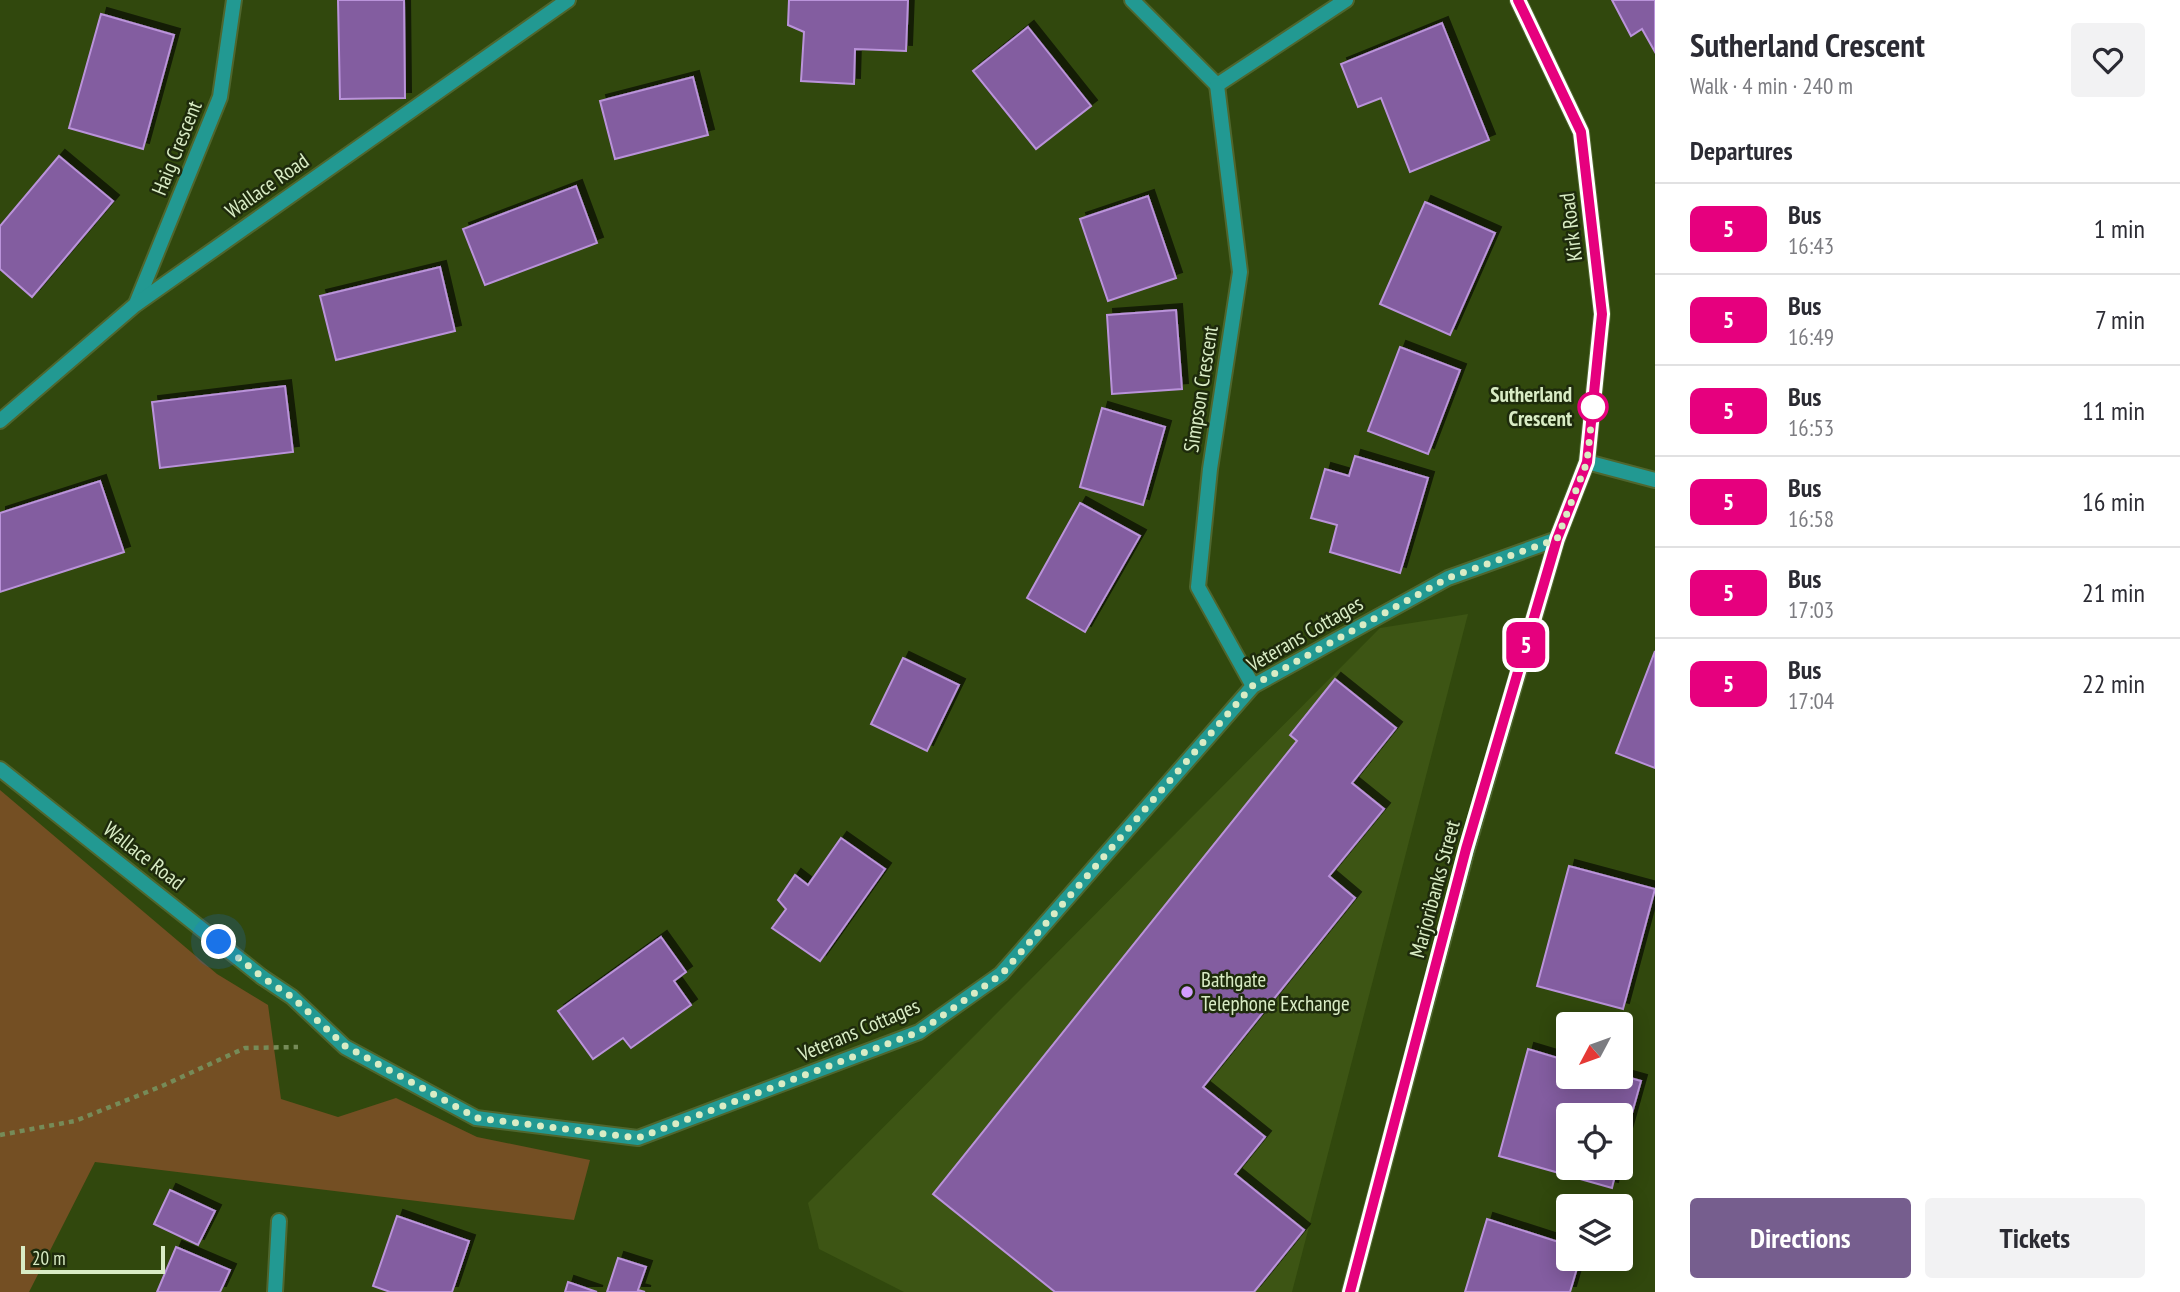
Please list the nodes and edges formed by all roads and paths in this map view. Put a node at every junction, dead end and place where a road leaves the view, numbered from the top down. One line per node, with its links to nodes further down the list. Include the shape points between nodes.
1 (234, 0): 7 (street, Haig Crescent, via 220,97)
2 (568, 0): 7 (street, Wallace Road)
3 (1132, 0): 6 (street)
4 (1346, 0): 6 (street)
5 (1518, 0): 9 (main road, Kirk Road, via 1581,132 1602,314)
6 (1217, 85): 12 (street, Simpson Crescent, via 1240,272 1210,470 1198,587)
7 (135, 305): 8 (street, Wallace Road)
8 (0, 421)
9 (1587, 462): 10 (street); 11 (main road, Marjoribanks Street)
10 (1655, 480)
11 (1557, 539): 12 (street, Veterans Cottages, via 1448,578); 19 (main road, Marjoribanks Street, via 1466,849)
12 (1252, 686): 15 (street, Veterans Cottages, via 1002,974 919,1032 638,1138 477,1118)
13 (0, 769): 14 (street, Wallace Road)
14 (262, 977): 15 (street, Veterans Cottages, via 292,997)
15 (345, 1046): 16 (path, via 245,1048 75,1121)
16 (0, 1135)
17 (279, 1221): 18 (street)
18 (275, 1292)
19 (1350, 1292)

